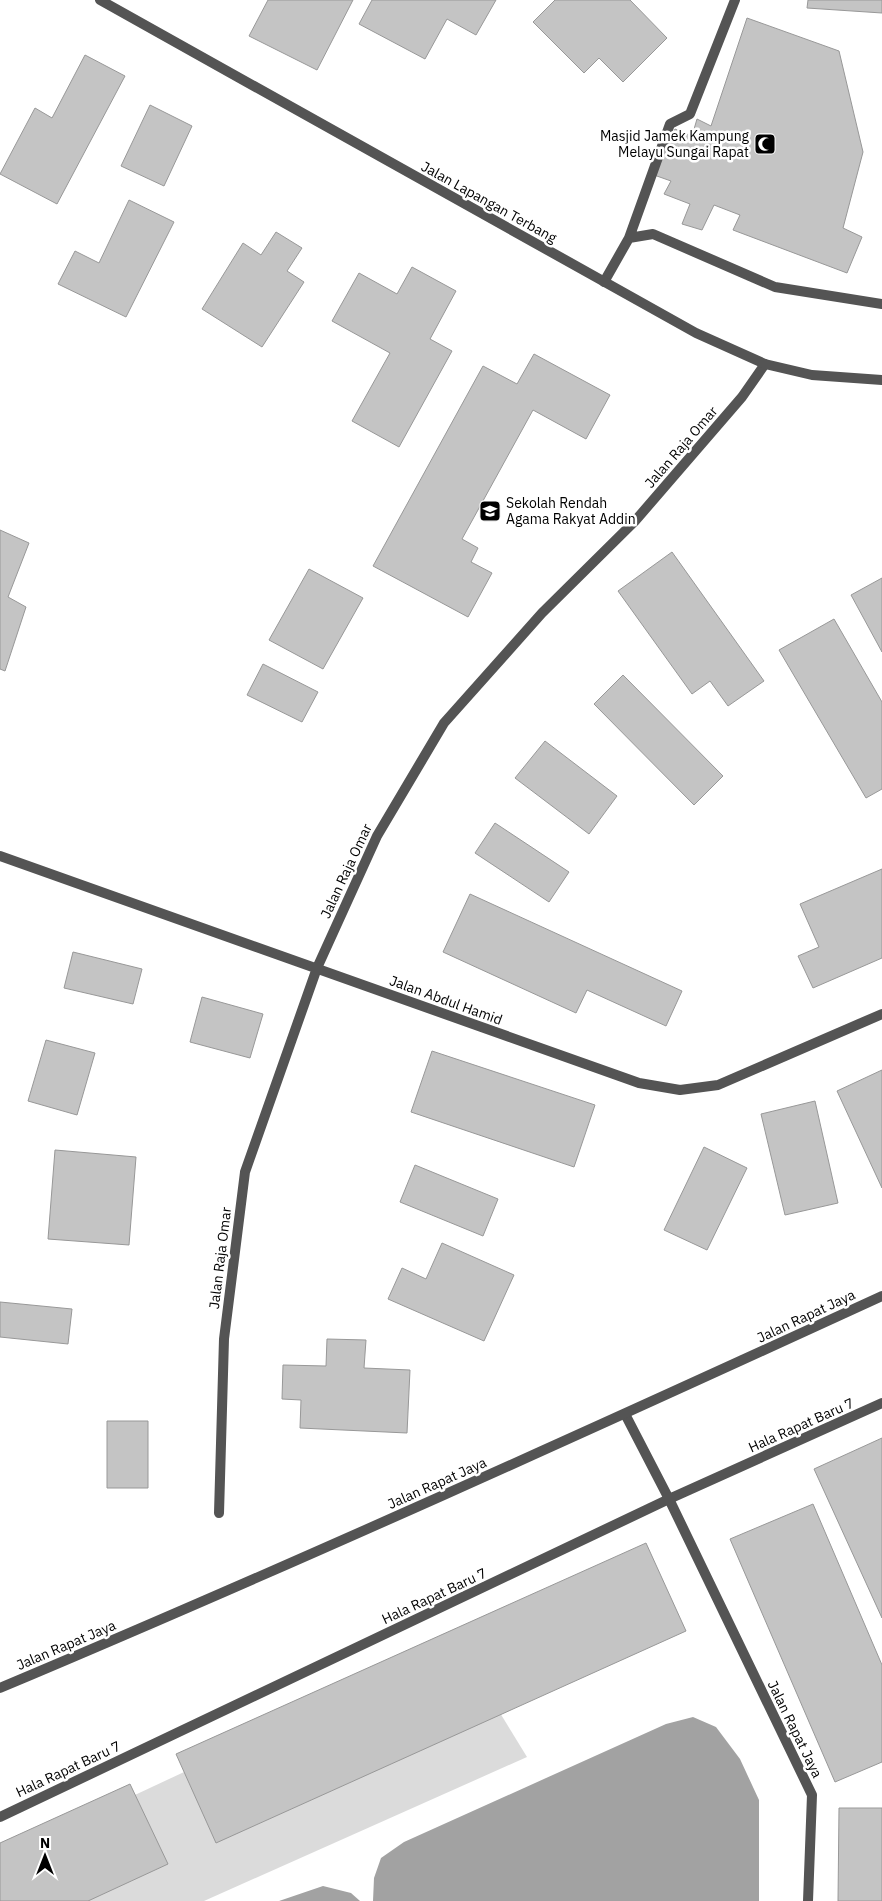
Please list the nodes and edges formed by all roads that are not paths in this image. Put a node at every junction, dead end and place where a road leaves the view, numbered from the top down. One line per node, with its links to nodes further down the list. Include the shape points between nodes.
1 (100, 0): 4 (street, Jalan Lapangan Terbang)
2 (735, 0): 3 (street, via 690,114 670,124)
3 (629, 238): 4 (street); 5 (street, via 653,234 775,287)
4 (604, 282): 6 (street, Jalan Lapangan Terbang, via 696,333)
5 (882, 304)
6 (765, 364): 7 (street, Jalan Lapangan Terbang, via 812,375); 9 (street, Jalan Raja Omar, via 742,397 635,521 542,613 444,723 377,836)
7 (882, 380)
8 (0, 856): 9 (street, Jalan Abdul Hamid)
9 (316, 968): 10 (street, Jalan Abdul Hamid, via 639,1083 680,1090 718,1085); 15 (street, Jalan Raja Omar, via 245,1172 224,1339)
10 (882, 1014)
11 (882, 1296): 13 (street, Jalan Rapat Jaya)
12 (882, 1403): 14 (street, Hala Rapat Baru 7)
13 (625, 1414): 14 (street, Jalan Rapat Jaya); 16 (street, Jalan Rapat Jaya, via 212,1599)
14 (669, 1499): 17 (street, Hala Rapat Baru 7); 18 (street, Jalan Rapat Jaya, via 812,1795)
15 (219, 1513)
16 (0, 1688)
17 (0, 1817)
18 (808, 1901)

